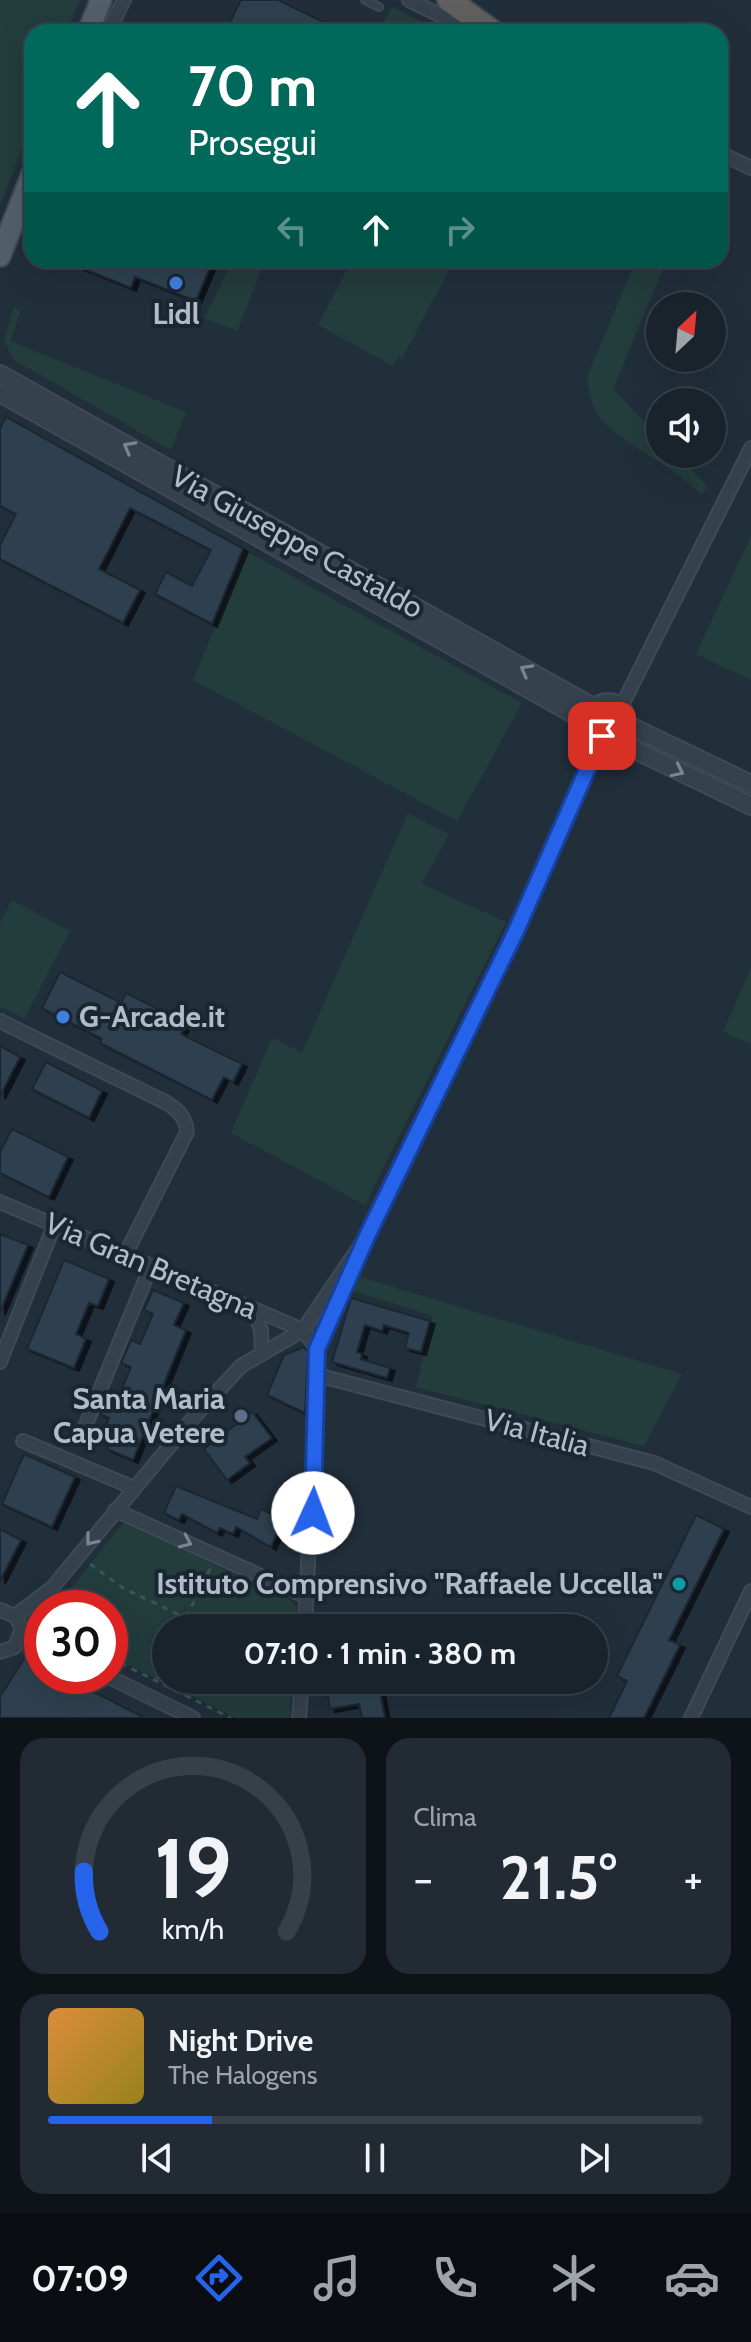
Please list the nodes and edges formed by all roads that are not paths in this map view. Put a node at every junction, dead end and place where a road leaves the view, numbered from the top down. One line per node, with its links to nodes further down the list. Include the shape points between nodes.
1 (101, 0): 7 (main road)
2 (124, 0): 8 (street)
3 (365, 0): 6 (lane)
4 (409, 0): 9 (street)
5 (449, 0): 10 (highway)
6 (379, 7)
7 (91, 24)
8 (112, 24)
9 (458, 24)
10 (482, 24)
11 (728, 157): 12 (street)
12 (751, 168)
13 (24, 194): 14 (main road)
14 (0, 256)
15 (0, 374): 19 (street, Via Giuseppe Castaldo, one-way to 15)
16 (0, 393): 19 (street, Via Giuseppe Castaldo)
17 (751, 448): 18 (street)
18 (623, 715): 19 (street, via 619,734); 19 (street, via 605,702); 20 (street)
19 (599, 726): 21 (street, one-way to 21); 25 (street, via 516,931)
20 (751, 784)
21 (751, 806)
22 (0, 1021): 26 (street, via 181,1113 187,1132)
23 (0, 1202): 24 (street, Via Gran Bretagna)
24 (54, 1226): 26 (street, Via Gran Bretagna); 32 (street)
25 (368, 1234): 29 (street); 30 (street)
26 (124, 1257): 27 (street, Via Gran Bretagna)
27 (150, 1268): 28 (street, Via Gran Bretagna); 34 (street)
28 (254, 1310): 29 (street, Via Gran Bretagna); 31 (street)
29 (303, 1330): 30 (street); 31 (street)
30 (317, 1349): 33 (street)
31 (262, 1354): 36 (street, via 241,1366)
32 (0, 1362)
33 (317, 1375): 37 (street, Via Italia, via 654,1463); 40 (street)
34 (82, 1434)
35 (23, 1441): 36 (street)
36 (134, 1488): 38 (street)
37 (751, 1507)
38 (115, 1510): 40 (street, one-way to 40); 43 (street, one-way to 43, via 52,1588)
39 (751, 1591): 50 (street)
40 (307, 1597): 42 (street)
41 (0, 1610): 43 (street)
42 (306, 1614)
43 (15, 1616): 44 (street)
44 (22, 1635): 45 (street, via 15,1647)
45 (0, 1652)
46 (128, 1686): 48 (street)
47 (301, 1694): 49 (street)
48 (193, 1718)
49 (299, 1718)
50 (691, 1718)

